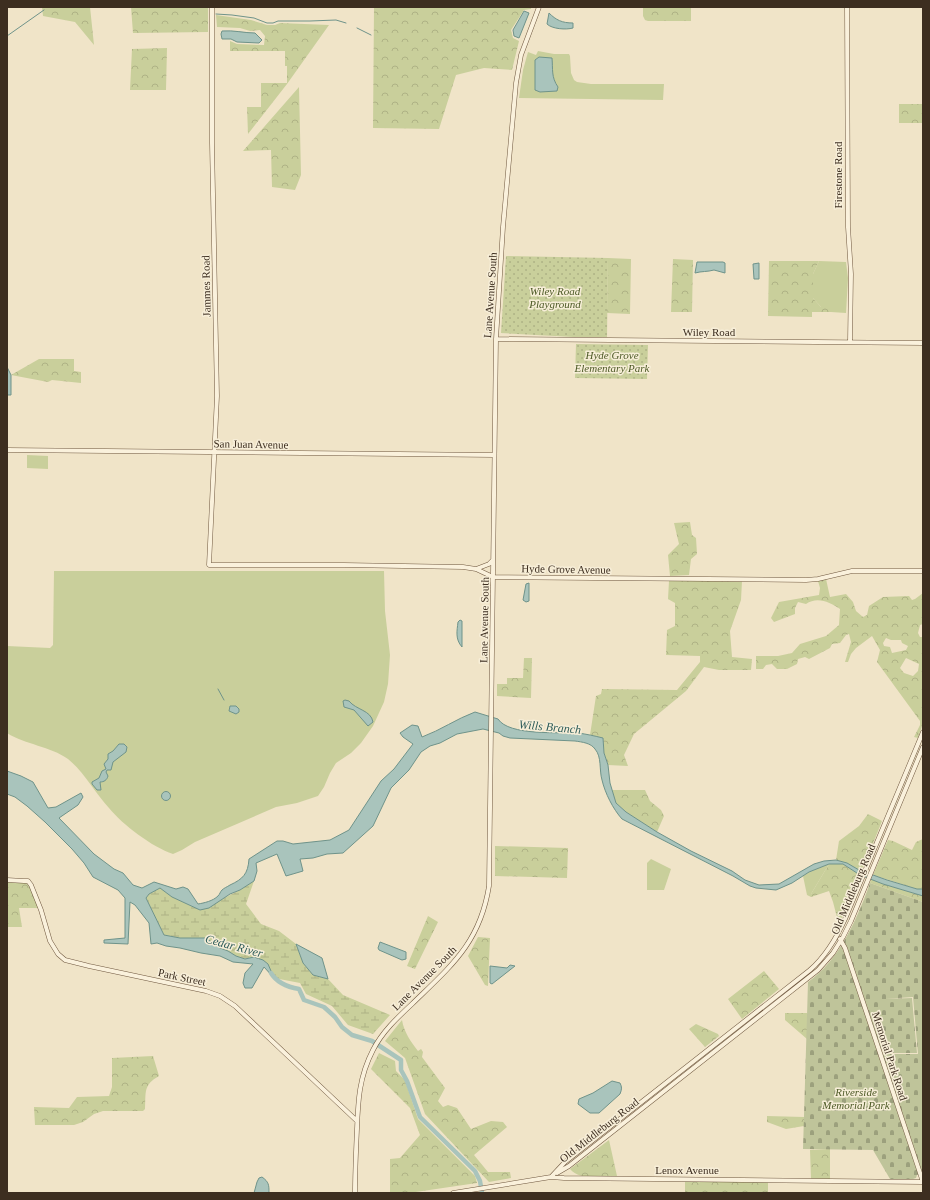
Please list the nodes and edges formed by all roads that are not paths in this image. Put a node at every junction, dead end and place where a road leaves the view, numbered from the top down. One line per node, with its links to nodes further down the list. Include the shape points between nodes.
1 (212, 7): 8 (street, Jammes Road, via 217,384)
2 (539, 7): 4 (street, Lane Avenue South, via 521,55 516,79)
3 (847, 7): 5 (street, Firestone Road)
4 (496, 339): 5 (street, Wiley Road); 9 (street, Lane Avenue South)
5 (850, 342): 6 (street, Wiley Road)
6 (923, 343)
7 (7, 450): 8 (street, San Juan Avenue)
8 (214, 453): 9 (street, San Juan Avenue); 11 (street, Jammes Road)
9 (494, 455): 10 (street, Lane Avenue South)
10 (494, 560): 12 (street); 14 (street, Lane Avenue South)
11 (209, 565): 12 (street, Hyde Grove Avenue)
12 (476, 568): 14 (street, Hyde Grove Avenue)
13 (923, 571): 14 (street, Hyde Grove Avenue, via 852,572 806,580)
14 (494, 577): 28 (street, Lane Avenue South, via 490,877 482,918 456,962 399,1017 373,1049 363,1072)
15 (923, 732): 18 (street, Old Middleburg Road)
16 (923, 747): 19 (street, Old Middleburg Road)
17 (7, 880): 28 (street, Park Street, via 24,881 31,885 50,941 65,960 206,991 224,998 249,1018)
18 (858, 887): 19 (street); 20 (street, Old Middleburg Road)
19 (864, 889): 21 (street, Old Middleburg Road)
20 (838, 935): 21 (street, Memorial Park Road); 22 (street, Old Middleburg Road, via 814,966)
21 (841, 941): 23 (street, Old Middleburg Road, via 818,970); 30 (street, Memorial Park Road)
22 (770, 1002): 23 (street); 24 (street, Old Middleburg Road)
23 (773, 1006): 25 (street, Old Middleburg Road)
24 (661, 1086): 25 (street); 26 (street, Old Middleburg Road)
25 (665, 1090): 27 (street, Old Middleburg Road)
26 (626, 1114): 27 (street); 29 (street, Old Middleburg Road, via 565,1162)
27 (632, 1116): 29 (street, Old Middleburg Road, via 569,1166)
28 (357, 1121): 31 (street, Lane Avenue South)
29 (551, 1177): 30 (street, Lenox Avenue); 32 (street, Lenox Avenue)
30 (923, 1182)
31 (355, 1193)
32 (453, 1193)

